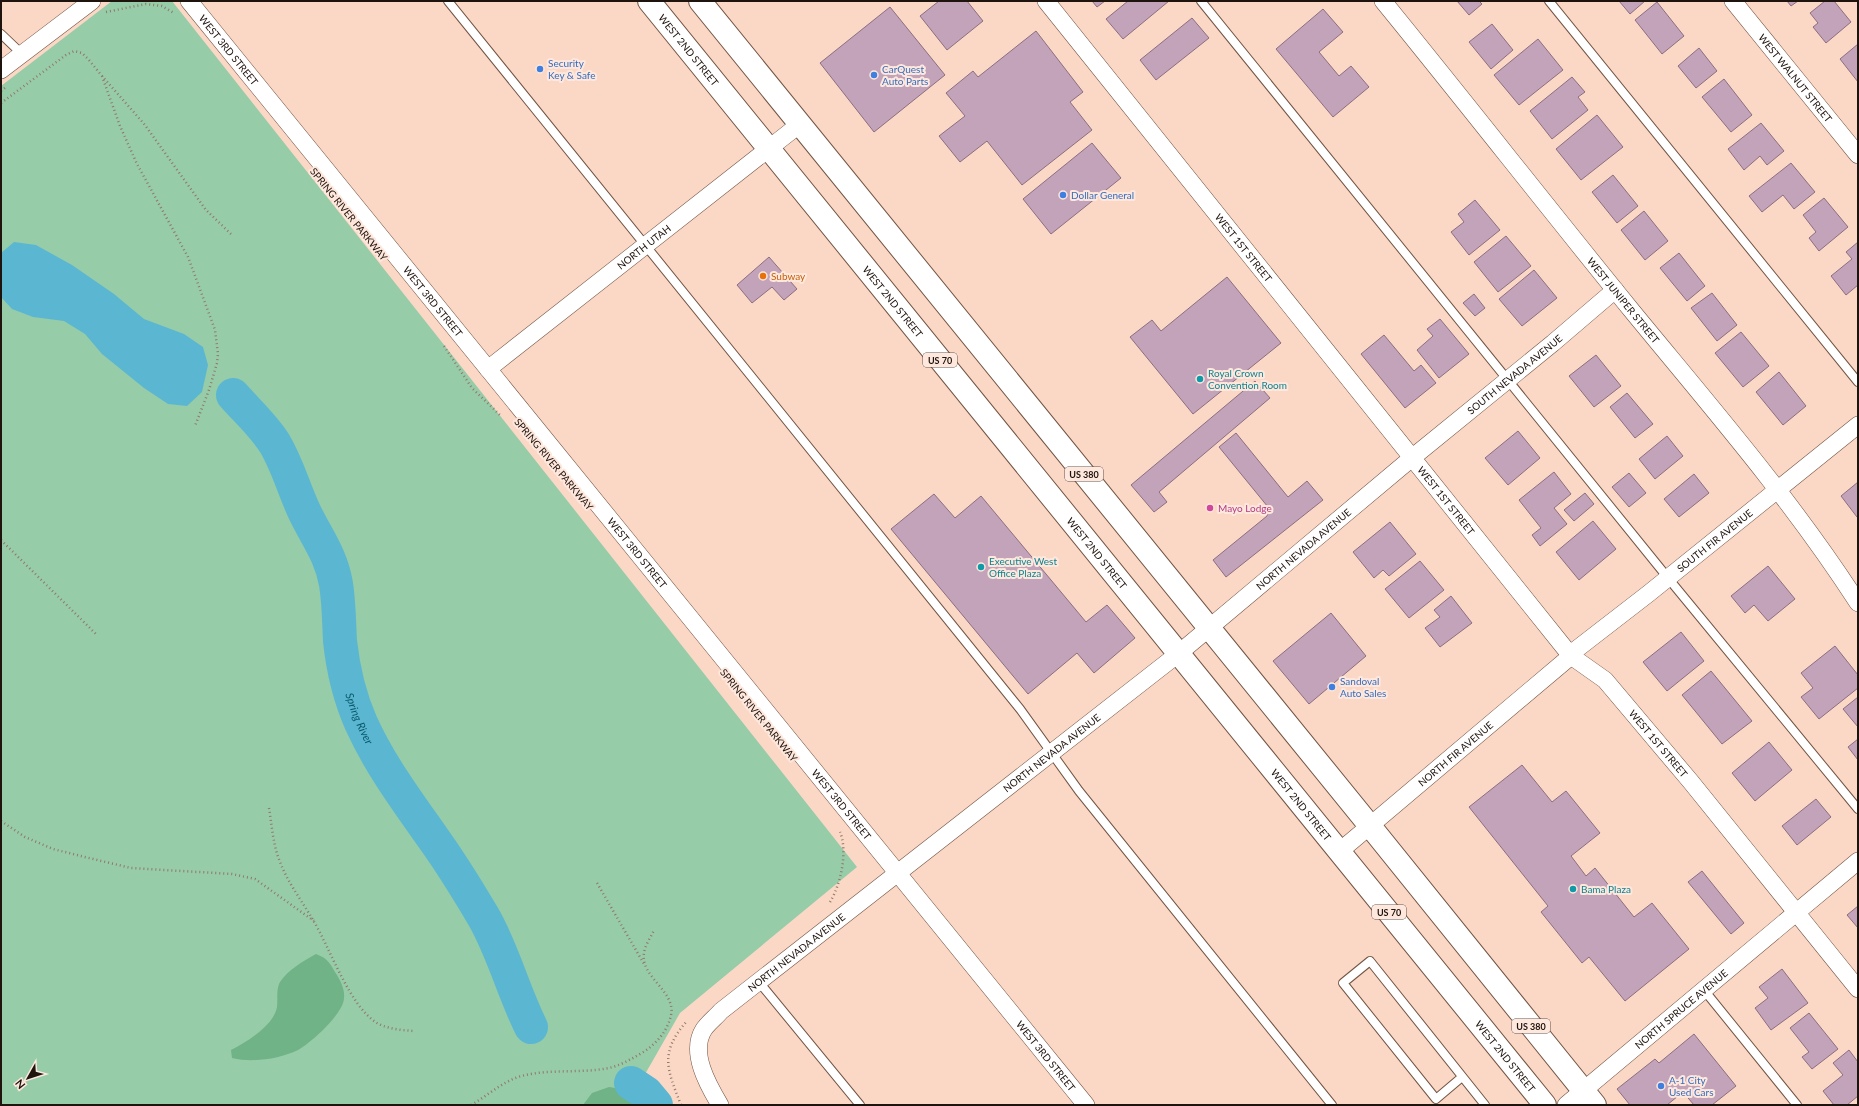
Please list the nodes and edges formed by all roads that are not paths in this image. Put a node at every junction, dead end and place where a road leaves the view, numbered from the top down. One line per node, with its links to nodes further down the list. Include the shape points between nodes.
1 (92, 1): 12 (street)
2 (189, 1): 19 (street, WEST 3RD STREET)
3 (448, 1): 17 (lane)
4 (649, 1): 15 (main road, WEST 2ND STREET / US 70)
5 (700, 1): 14 (main road, US 380)
6 (1046, 1): 23 (street, WEST 1ST STREET)
7 (1201, 1): 20 (lane)
8 (1383, 1): 18 (street, WEST JUNIPER STREET)
9 (1549, 1): 21 (lane)
10 (1733, 1): 16 (street, WEST WALNUT STREET)
11 (1, 34): 12 (lane)
12 (22, 54): 13 (street)
13 (1, 70)
14 (800, 124): 15 (street, NORTH UTAH); 27 (main road, US 380)
15 (770, 149): 17 (street, NORTH UTAH); 28 (main road, WEST 2ND STREET / US 70)
16 (1858, 154)
17 (646, 246): 19 (street, NORTH UTAH); 30 (lane, via 1020,709)
18 (1615, 290): 20 (street, SOUTH NEVADA AVENUE); 24 (street, WEST JUNIPER STREET)
19 (488, 369): 35 (street, WEST 3RD STREET)
20 (1508, 380): 23 (street, SOUTH NEVADA AVENUE); 25 (lane)
21 (1858, 382)
22 (1858, 425): 24 (street, SOUTH FIR AVENUE)
23 (1413, 456): 27 (street, NORTH NEVADA AVENUE); 29 (street, WEST 1ST STREET)
24 (1777, 489): 25 (street, SOUTH FIR AVENUE); 26 (street, WEST JUNIPER STREET)
25 (1668, 578): 29 (street, SOUTH FIR AVENUE); 31 (lane)
26 (1858, 603)
27 (1210, 628): 28 (street, NORTH NEVADA AVENUE); 32 (main road, US 380)
28 (1178, 654): 30 (street, NORTH NEVADA AVENUE); 33 (main road, WEST 2ND STREET / US 70)
29 (1571, 656): 32 (street, NORTH FIR AVENUE); 36 (street, WEST 1ST STREET, via 1605,680)
30 (1052, 753): 35 (street, NORTH NEVADA AVENUE); 45 (lane, via 1093,809)
31 (1858, 809)
32 (1370, 826): 33 (street, NORTH FIR AVENUE); 41 (main road, US 380)
33 (1340, 851): 47 (main road, WEST 2ND STREET / US 70)
34 (1858, 861): 36 (street, NORTH SPRUCE AVENUE)
35 (898, 873): 37 (street, NORTH NEVADA AVENUE); 44 (street, WEST 3RD STREET)
36 (1796, 913): 38 (street, WEST 1ST STREET); 39 (street, NORTH SPRUCE AVENUE)
37 (758, 982): 42 (street, NORTH NEVADA AVENUE, via 710,1021 700,1038 699,1051 703,1071); 43 (lane)
38 (1858, 989)
39 (1704, 990): 41 (street, NORTH SPRUCE AVENUE); 49 (lane)
40 (1462, 1077): 40 (lane, via 1370,961 1343,983 1436,1099); 46 (lane)
41 (1589, 1098): 48 (street, NORTH SPRUCE AVENUE)
42 (720, 1105)
43 (860, 1105)
44 (1086, 1105)
45 (1332, 1105)
46 (1485, 1105)
47 (1545, 1105)
48 (1566, 1105)
49 (1797, 1105)

